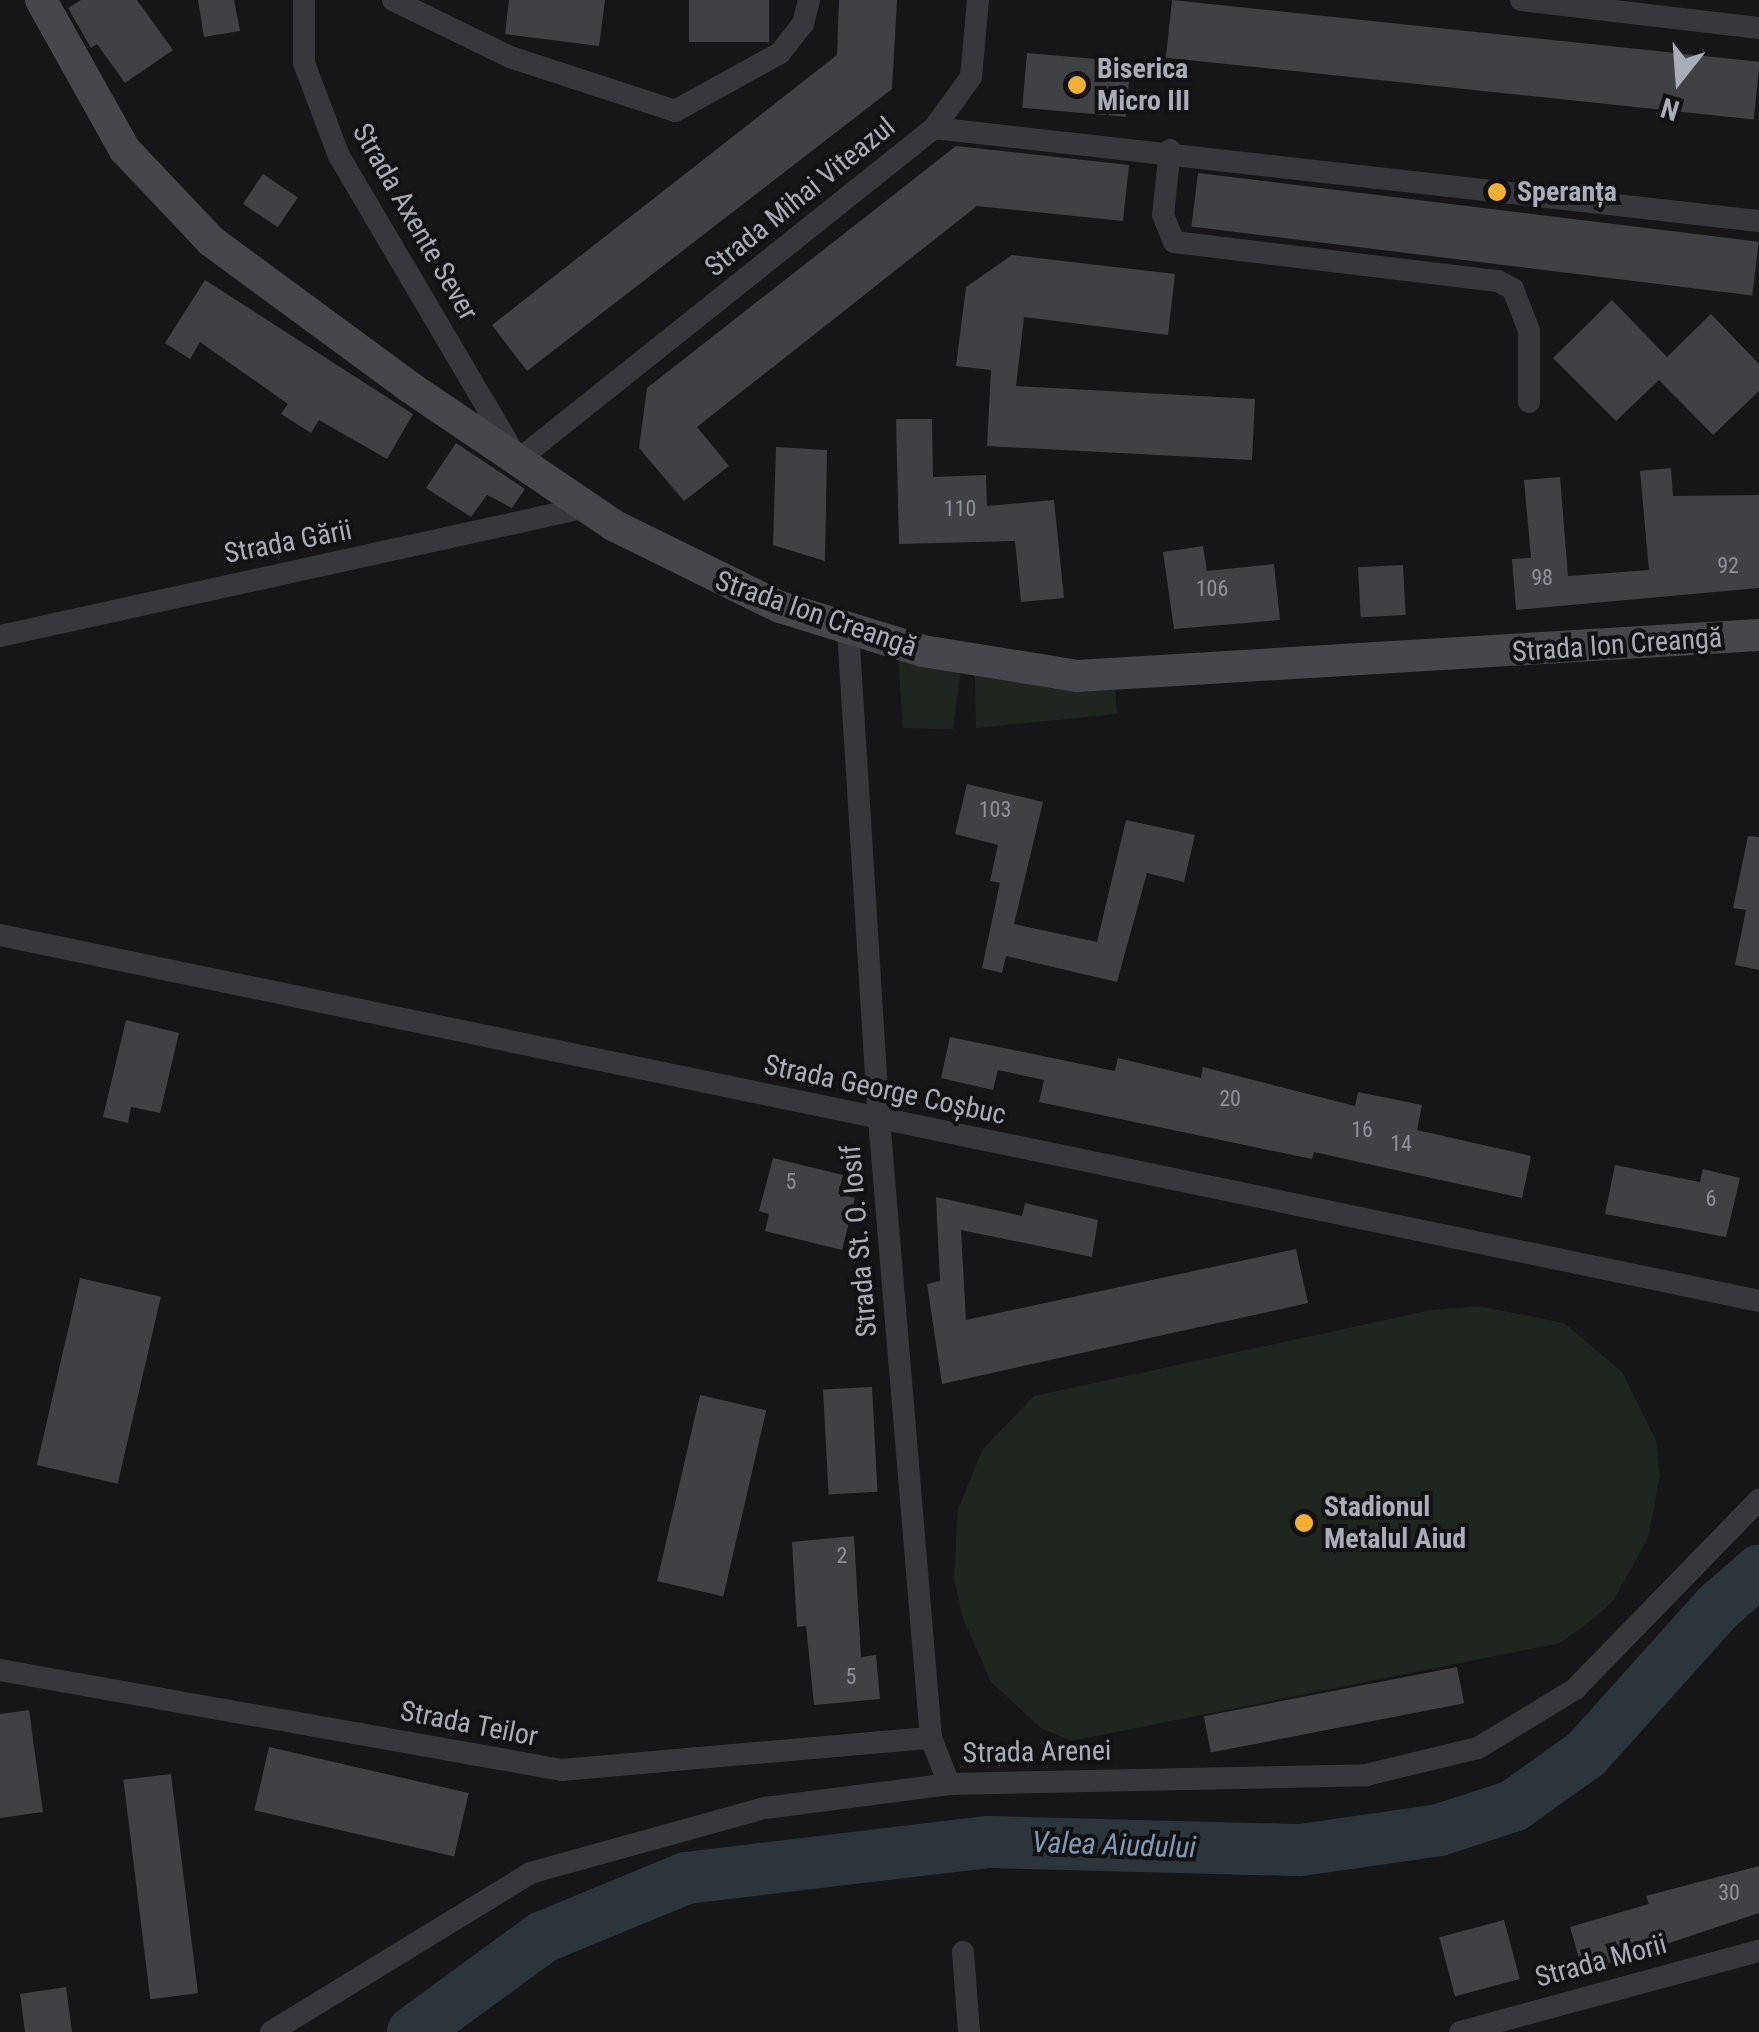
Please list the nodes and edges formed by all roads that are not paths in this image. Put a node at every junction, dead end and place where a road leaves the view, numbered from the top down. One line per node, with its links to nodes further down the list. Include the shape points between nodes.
1 (41, 0): 12 (main road, Strada Ion Creangă, via 94,103 165,198 276,292)
2 (304, 0): 12 (street, Strada Axente Sever, via 304,63 339,156)
3 (393, 0): 4 (street, via 510,57 675,111 780,53 803,24)
4 (808, 0)
5 (978, 0): 8 (street, via 972,77)
6 (1521, 0): 7 (street)
7 (1759, 28)
8 (934, 128): 9 (street, Strada Mihai Viteazul); 12 (street, Strada Mihai Viteazul)
9 (1170, 150): 10 (street, Strada Mihai Viteazul); 11 (street, via 1163,215 1174,242 1498,280 1513,288 1528,330)
10 (1759, 221)
11 (1529, 402)
12 (518, 460): 13 (main road, Strada Ion Creangă)
13 (587, 508): 14 (main road, Strada Ion Creangă, via 702,574); 16 (street, Strada Gării)
14 (848, 630): 15 (main road, Strada Ion Creangă, via 1002,667 1124,677); 18 (street, Strada St. O. Iosif)
15 (1759, 635)
16 (0, 636)
17 (0, 935): 18 (street, Strada George Coșbuc)
18 (878, 1119): 19 (street, Strada George Coșbuc); 22 (street, Strada St. O. Iosif)
19 (1759, 1301)
20 (1759, 1500): 23 (street, Strada Arenei, via 1576,1689 1478,1748 1366,1775)
21 (0, 1670): 22 (street, Strada Teilor, via 562,1770)
22 (931, 1738): 23 (street, Strada St. O. Iosif)
23 (948, 1784): 26 (street, Strada Arenei, via 765,1808 530,1873)
24 (1759, 1951): 28 (street, Strada Morii)
25 (963, 1952): 27 (street)
26 (271, 2032)
27 (968, 2032)
28 (1460, 2032)

